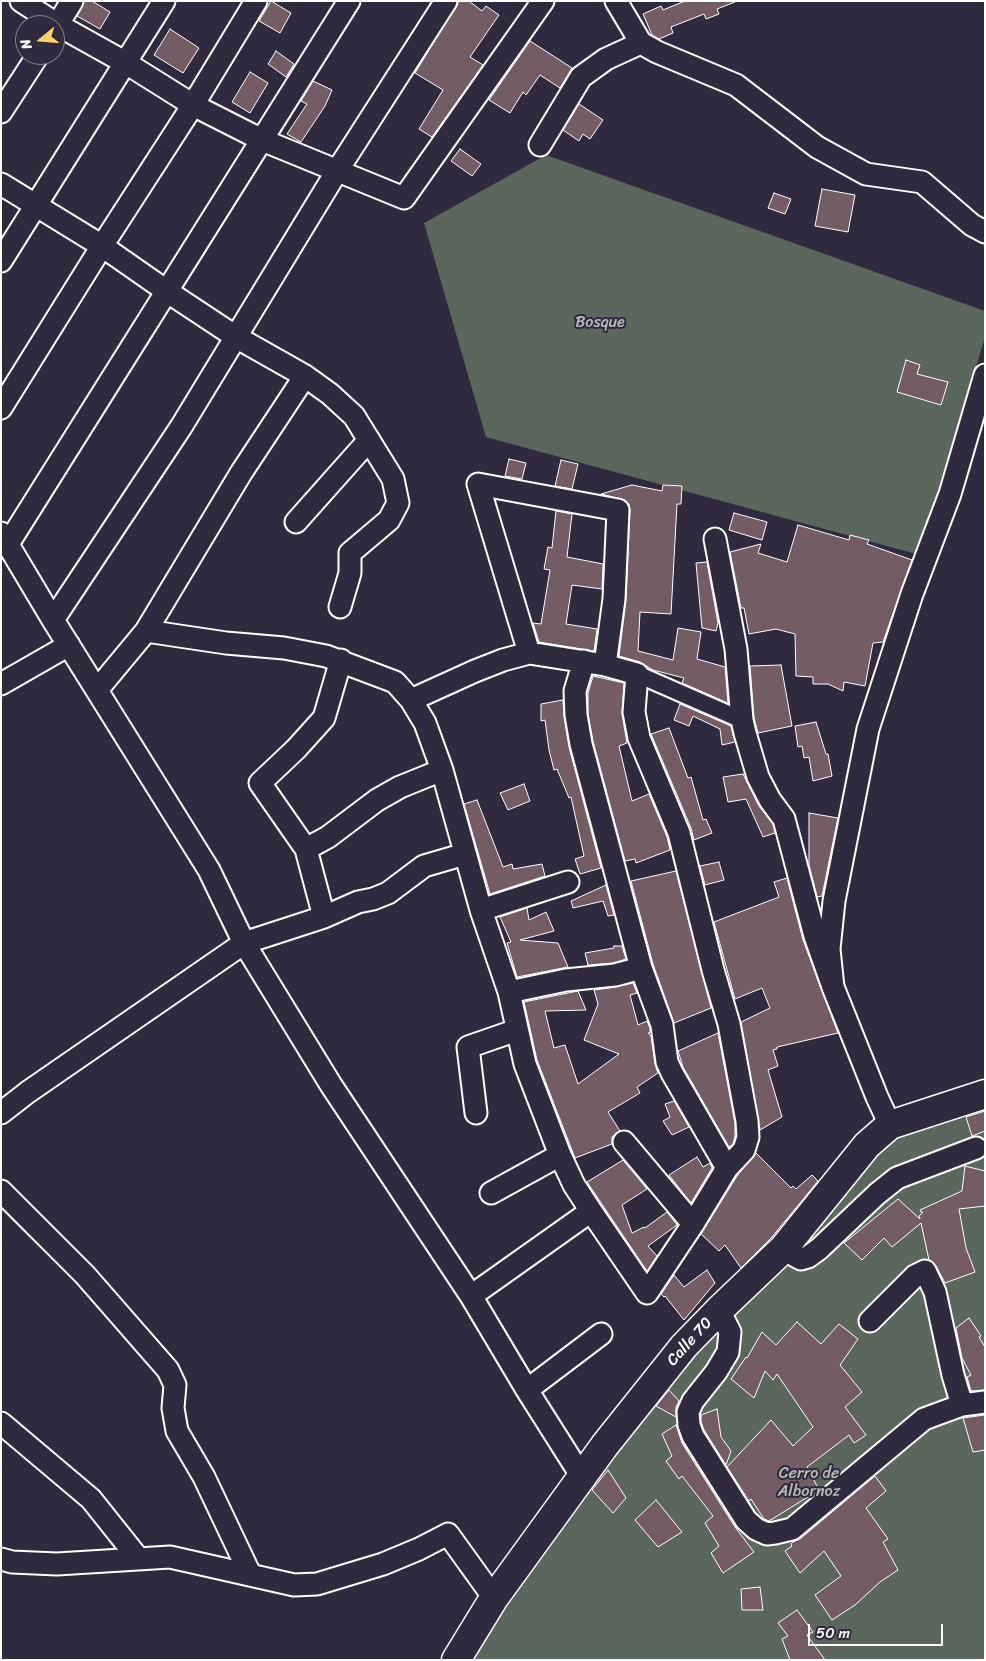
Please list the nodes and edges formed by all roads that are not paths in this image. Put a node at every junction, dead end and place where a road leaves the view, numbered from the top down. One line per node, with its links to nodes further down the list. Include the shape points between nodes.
1 (20, 1): 9 (street)
2 (72, 1): 10 (street)
3 (164, 1): 13 (street)
4 (256, 1): 15 (street)
5 (349, 1): 17 (street)
6 (446, 1): 19 (street)
7 (544, 1): 19 (street, via 404,198)
8 (616, 1): 12 (street)
9 (39, 15)
10 (63, 15)
11 (65, 32): 13 (street)
12 (640, 43): 18 (street, via 606,59 581,77); 22 (street, via 736,85 817,148 866,174 922,182 972,226)
13 (126, 63): 15 (street); 21 (street)
14 (32, 65): 16 (street)
15 (194, 105): 17 (street); 23 (street)
16 (1, 112)
17 (262, 140): 19 (street); 25 (street)
18 (540, 145)
19 (337, 171): 26 (street)
20 (1, 184): 21 (street)
21 (36, 204): 23 (street); 24 (street)
22 (985, 232)
23 (102, 246): 25 (street); 29 (street)
24 (1, 261)
25 (168, 292): 26 (street); 32 (street)
26 (236, 337): 28 (street); 35 (street, via 181,427)
27 (985, 375): 55 (street, via 950,494 912,594 868,730 834,901 829,949)
28 (305, 376): 30 (street, via 354,416); 36 (street, via 241,473)
29 (1, 408)
30 (369, 440): 31 (street); 34 (street, via 393,479 398,503 389,520 350,553 350,573)
31 (296, 522)
32 (5, 538): 35 (street)
33 (715, 539): 46 (street, via 736,648)
34 (340, 607)
35 (52, 620): 37 (street)
36 (146, 631): 39 (street, via 284,648); 44 (street)
37 (69, 645): 43 (street); 44 (street)
38 (529, 652): 40 (street); 41 (street, via 478,484 618,510 614,599); 45 (street, via 475,671)
39 (341, 660): 45 (street, via 394,682); 48 (street, via 324,718 260,783)
40 (584, 662): 41 (street); 54 (street, via 575,691 581,744)
41 (605, 665): 42 (street)
42 (637, 674): 46 (street); 65 (street, via 634,712 639,738 679,833 729,1024 748,1137 744,1150)
43 (1, 684)
44 (98, 690): 53 (street, via 209,870)
45 (411, 700): 47 (street, via 425,722)
46 (742, 720): 55 (street, via 758,777 784,819 815,936)
47 (442, 770): 48 (street, via 377,800 328,837); 49 (street)
48 (306, 849): 52 (street)
49 (465, 854): 51 (street); 52 (street, via 424,866 388,893)
50 (568, 882): 51 (street)
51 (481, 910): 56 (street)
52 (324, 917): 53 (street)
53 (244, 943): 59 (street); 71 (street, via 331,1085)
54 (641, 968): 56 (street); 65 (street, via 662,1025 667,1062)
55 (833, 987): 61 (street)
56 (509, 992): 57 (street)
57 (517, 1030): 60 (street, via 468,1047); 64 (street, via 525,1064)
58 (985, 1094): 61 (street, Calle 70)
59 (1, 1113)
60 (476, 1113)
61 (890, 1125): 70 (street, Calle 70, via 867,1145)
62 (624, 1142): 69 (street)
63 (976, 1148): 70 (street, via 897,1178 808,1257 801,1259)
64 (560, 1155): 67 (street); 68 (street)
65 (727, 1168): 69 (street)
66 (1, 1190): 82 (street, via 85,1276 168,1370 175,1385 173,1408 177,1431 204,1477)
67 (491, 1193)
68 (591, 1211): 69 (street, via 647,1292); 71 (street)
69 (693, 1224)
70 (783, 1249): 72 (street, Calle 70)
71 (471, 1296): 75 (street)
72 (719, 1310): 77 (street, via 730,1332 728,1352 693,1401 688,1412 688,1425 746,1520 767,1534 792,1529 924,1419); 79 (street, Calle 70, via 684,1346)
73 (870, 1321): 77 (street, via 915,1276 925,1271 934,1292)
74 (601, 1334): 75 (street)
75 (527, 1390): 79 (street)
76 (985, 1402): 77 (street)
77 (962, 1405)
78 (1, 1423): 80 (street, via 91,1499)
79 (582, 1477): 83 (street, Calle 70)
80 (138, 1558): 81 (street, via 57,1564); 82 (street, via 170,1557)
81 (1, 1559)
82 (250, 1574): 83 (street, via 294,1585 317,1584 383,1564 448,1534)
83 (494, 1598): 84 (street, Calle 70)
84 (456, 1660)

